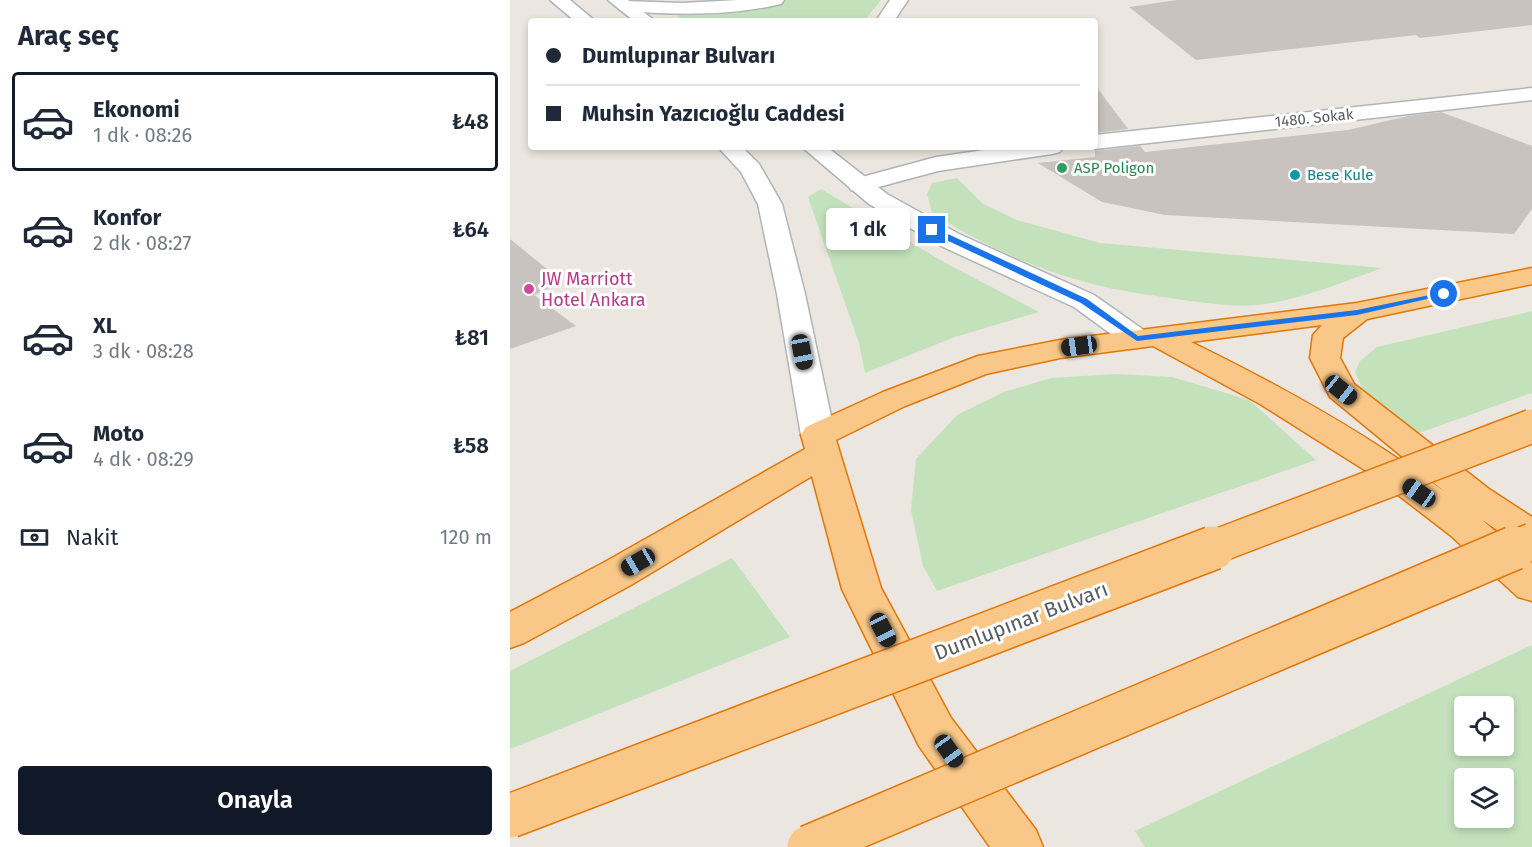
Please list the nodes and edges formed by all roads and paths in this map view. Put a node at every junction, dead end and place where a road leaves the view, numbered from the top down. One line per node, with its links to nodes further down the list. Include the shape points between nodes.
1 (559, 0): 5 (main road)
2 (775, 0): 4 (main road, via 672,10)
3 (899, 0): 7 (main road)
4 (622, 3): 6 (main road)
5 (582, 18)
6 (642, 18)
7 (887, 18)
8 (1532, 94): 9 (main road, 1480. Sokak)
9 (1098, 142)
10 (732, 150): 18 (main road, via 751,169 770,204)
11 (817, 150): 13 (main road)
12 (1032, 150): 13 (main road, via 936,164)
13 (860, 185): 16 (main road, via 878,200 950,240 1084,301)
14 (1532, 276): 15 (highway)
15 (1357, 312): 16 (highway); 19 (highway, via 1328,335 1324,358 1341,390 1476,498)
16 (1146, 337): 18 (highway, via 978,366 894,399); 20 (highway, via 1229,372 1333,433 1454,517)
17 (1532, 426): 22 (highway, Dumlupınar Bulvarı, bridge)
18 (821, 445): 21 (highway, via 617,574); 24 (highway, via 862,589 935,732)
19 (1532, 537): 23 (highway, bridge)
20 (1532, 586)
21 (510, 632)
22 (510, 816)
23 (810, 847)
24 (1019, 847)

